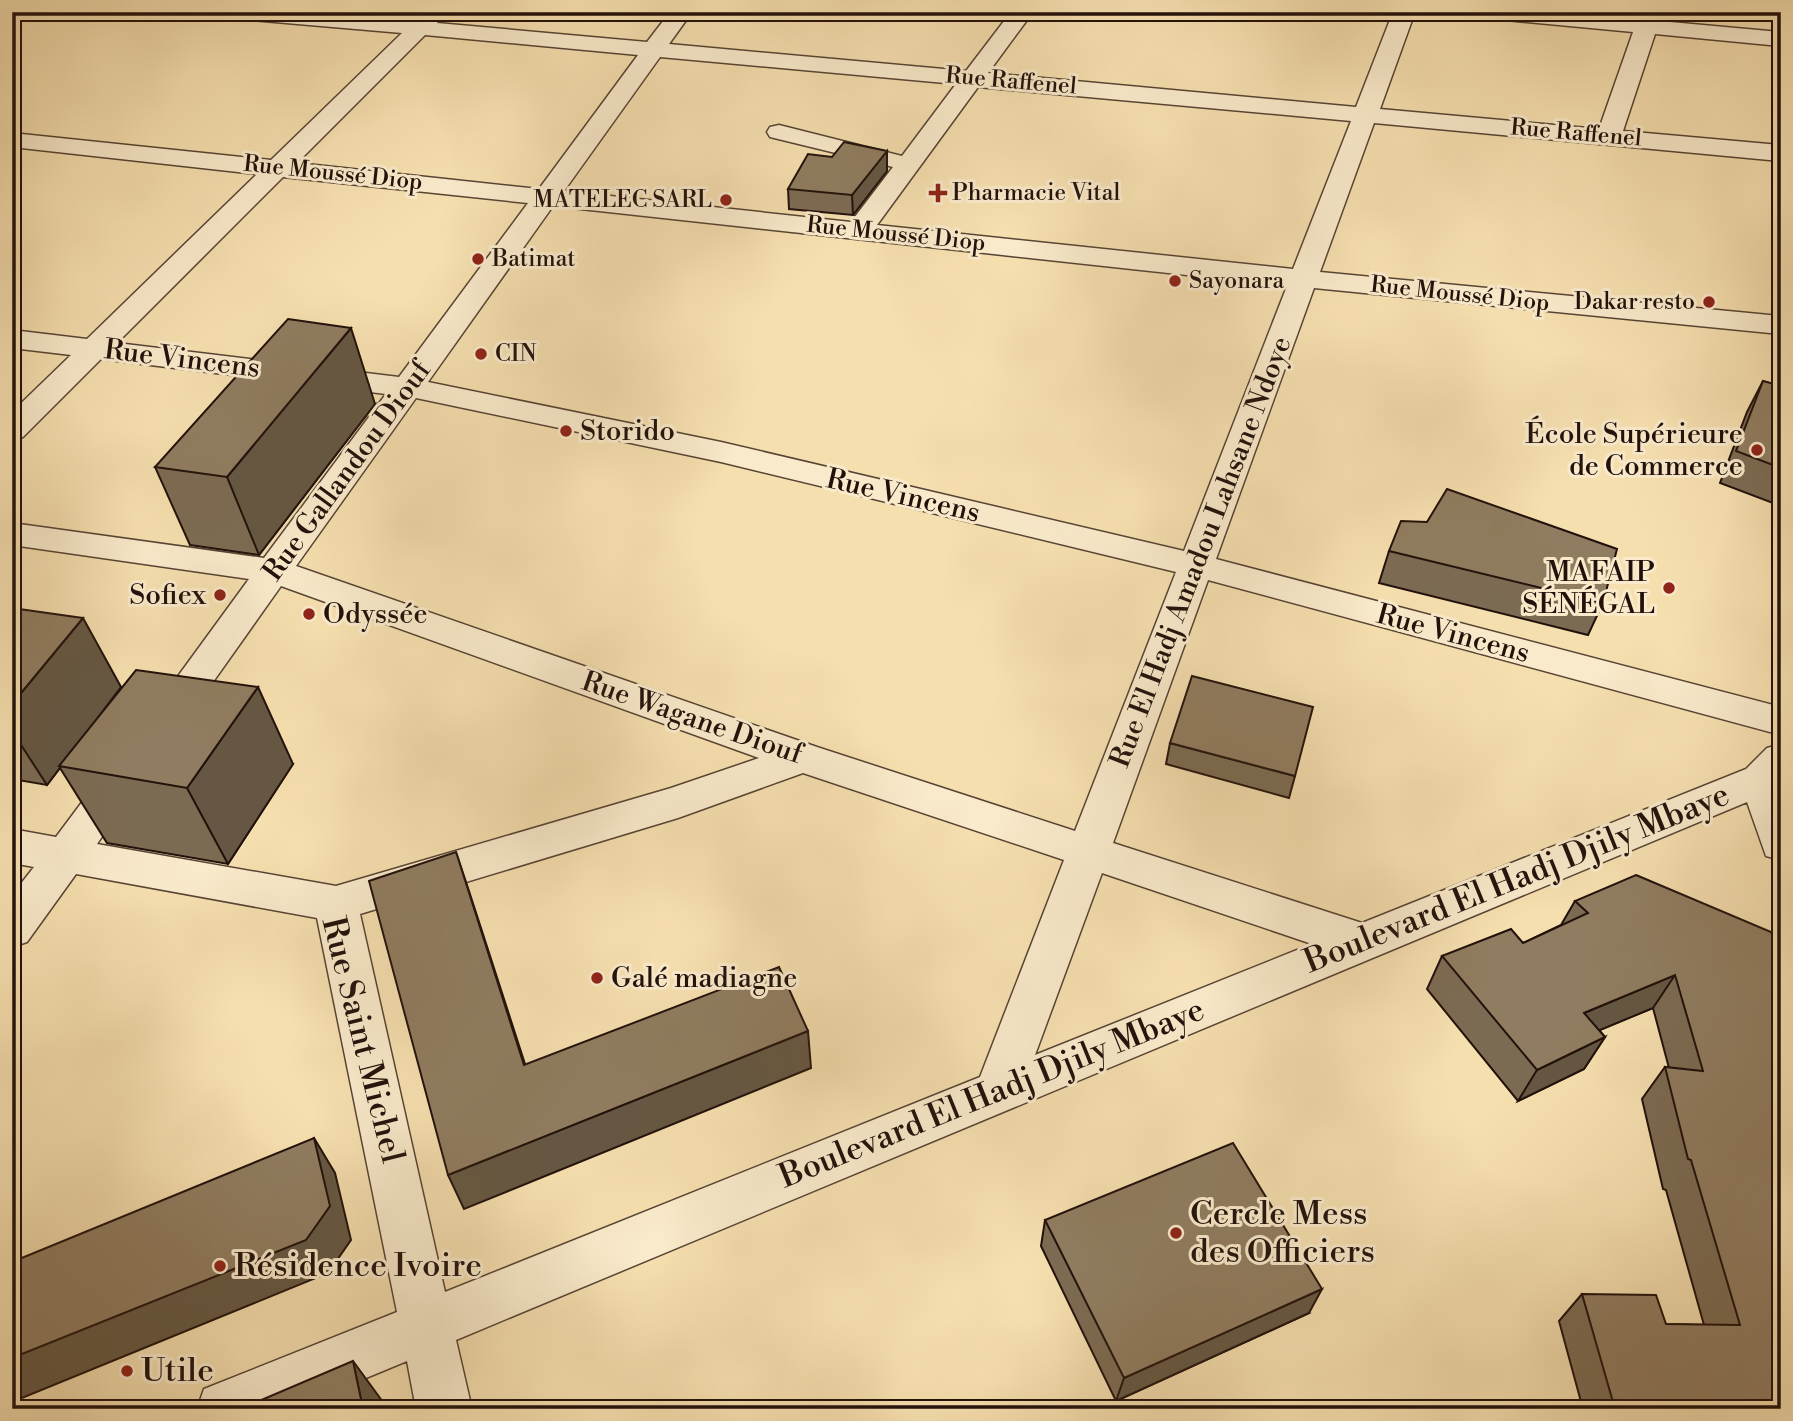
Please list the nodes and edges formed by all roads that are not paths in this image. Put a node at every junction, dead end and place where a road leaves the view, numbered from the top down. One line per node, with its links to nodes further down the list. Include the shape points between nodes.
1 (241, 12): 6 (street, Rue Raffenel)
2 (681, 12): 9 (street, Rue Gallandou Diouf)
3 (1022, 12): 10 (street)
4 (1404, 12): 11 (street, Rue El Hadj Amadou Lahsane Ndoye)
5 (1495, 12): 7 (street)
6 (428, 20): 9 (street, Rue Raffenel); 17 (street)
7 (1649, 20): 8 (street); 13 (street)
8 (1781, 39)
9 (654, 49): 10 (street, Rue Raffenel); 18 (street, Rue Gallandou Diouf)
10 (975, 78): 11 (street, Rue Raffenel); 16 (street)
11 (1366, 113): 13 (street, Rue Raffenel); 20 (street, Rue El Hadj Amadou Lahsane Ndoye)
12 (779, 132): 16 (street)
13 (1609, 136): 15 (street, Rue Raffenel)
14 (12, 140): 17 (street, Rue Moussé Diop)
15 (1781, 153)
16 (908, 164): 19 (street)
17 (279, 168): 18 (street, Rue Moussé Diop); 23 (street)
18 (547, 196): 19 (street, Rue Moussé Diop); 24 (street, Rue Gallandou Diouf)
19 (859, 230): 20 (street, Rue Moussé Diop)
20 (1304, 279): 21 (street, Rue Moussé Diop); 27 (street, Rue El Hadj Amadou Lahsane Ndoye)
21 (1781, 325)
22 (12, 339): 23 (street, Rue Vincens)
23 (95, 349): 24 (street, Rue Vincens); 25 (street)
24 (408, 387): 27 (street, Rue Vincens, via 721,452); 28 (street, Rue Gallandou Diouf)
25 (12, 430)
26 (12, 534): 28 (street, Rue Wagane Diouf)
27 (1196, 565): 29 (street, Rue Vincens); 34 (street, Rue El Hadj Amadou Lahsane Ndoye)
28 (274, 571): 30 (street, Rue Wagane Diouf); 35 (street, Rue Gallandou Diouf)
29 (1781, 721)
30 (803, 758): 34 (street, Rue Wagane Diouf); 36 (street, via 678,802)
31 (1770, 769): 32 (street); 38 (street, Boulevard El Hadj Djily Mbaye)
32 (1781, 844)
33 (12, 846): 35 (street, Rue Saint Michel)
34 (1088, 852): 38 (street, Rue Wagane Diouf); 39 (street, Rue El Hadj Amadou Lahsane Ndoye)
35 (66, 856): 36 (street, Rue Saint Michel); 37 (street, Rue Gallandou Diouf)
36 (336, 904): 40 (street, Rue Saint Michel)
37 (12, 929)
38 (1363, 942): 39 (street, Boulevard El Hadj Djily Mbaye)
39 (998, 1092): 40 (street, Boulevard El Hadj Djily Mbaye)
40 (427, 1326): 41 (street, Boulevard El Hadj Djily Mbaye); 42 (street, Rue Saint Michel)
41 (224, 1409)
42 (444, 1409)

